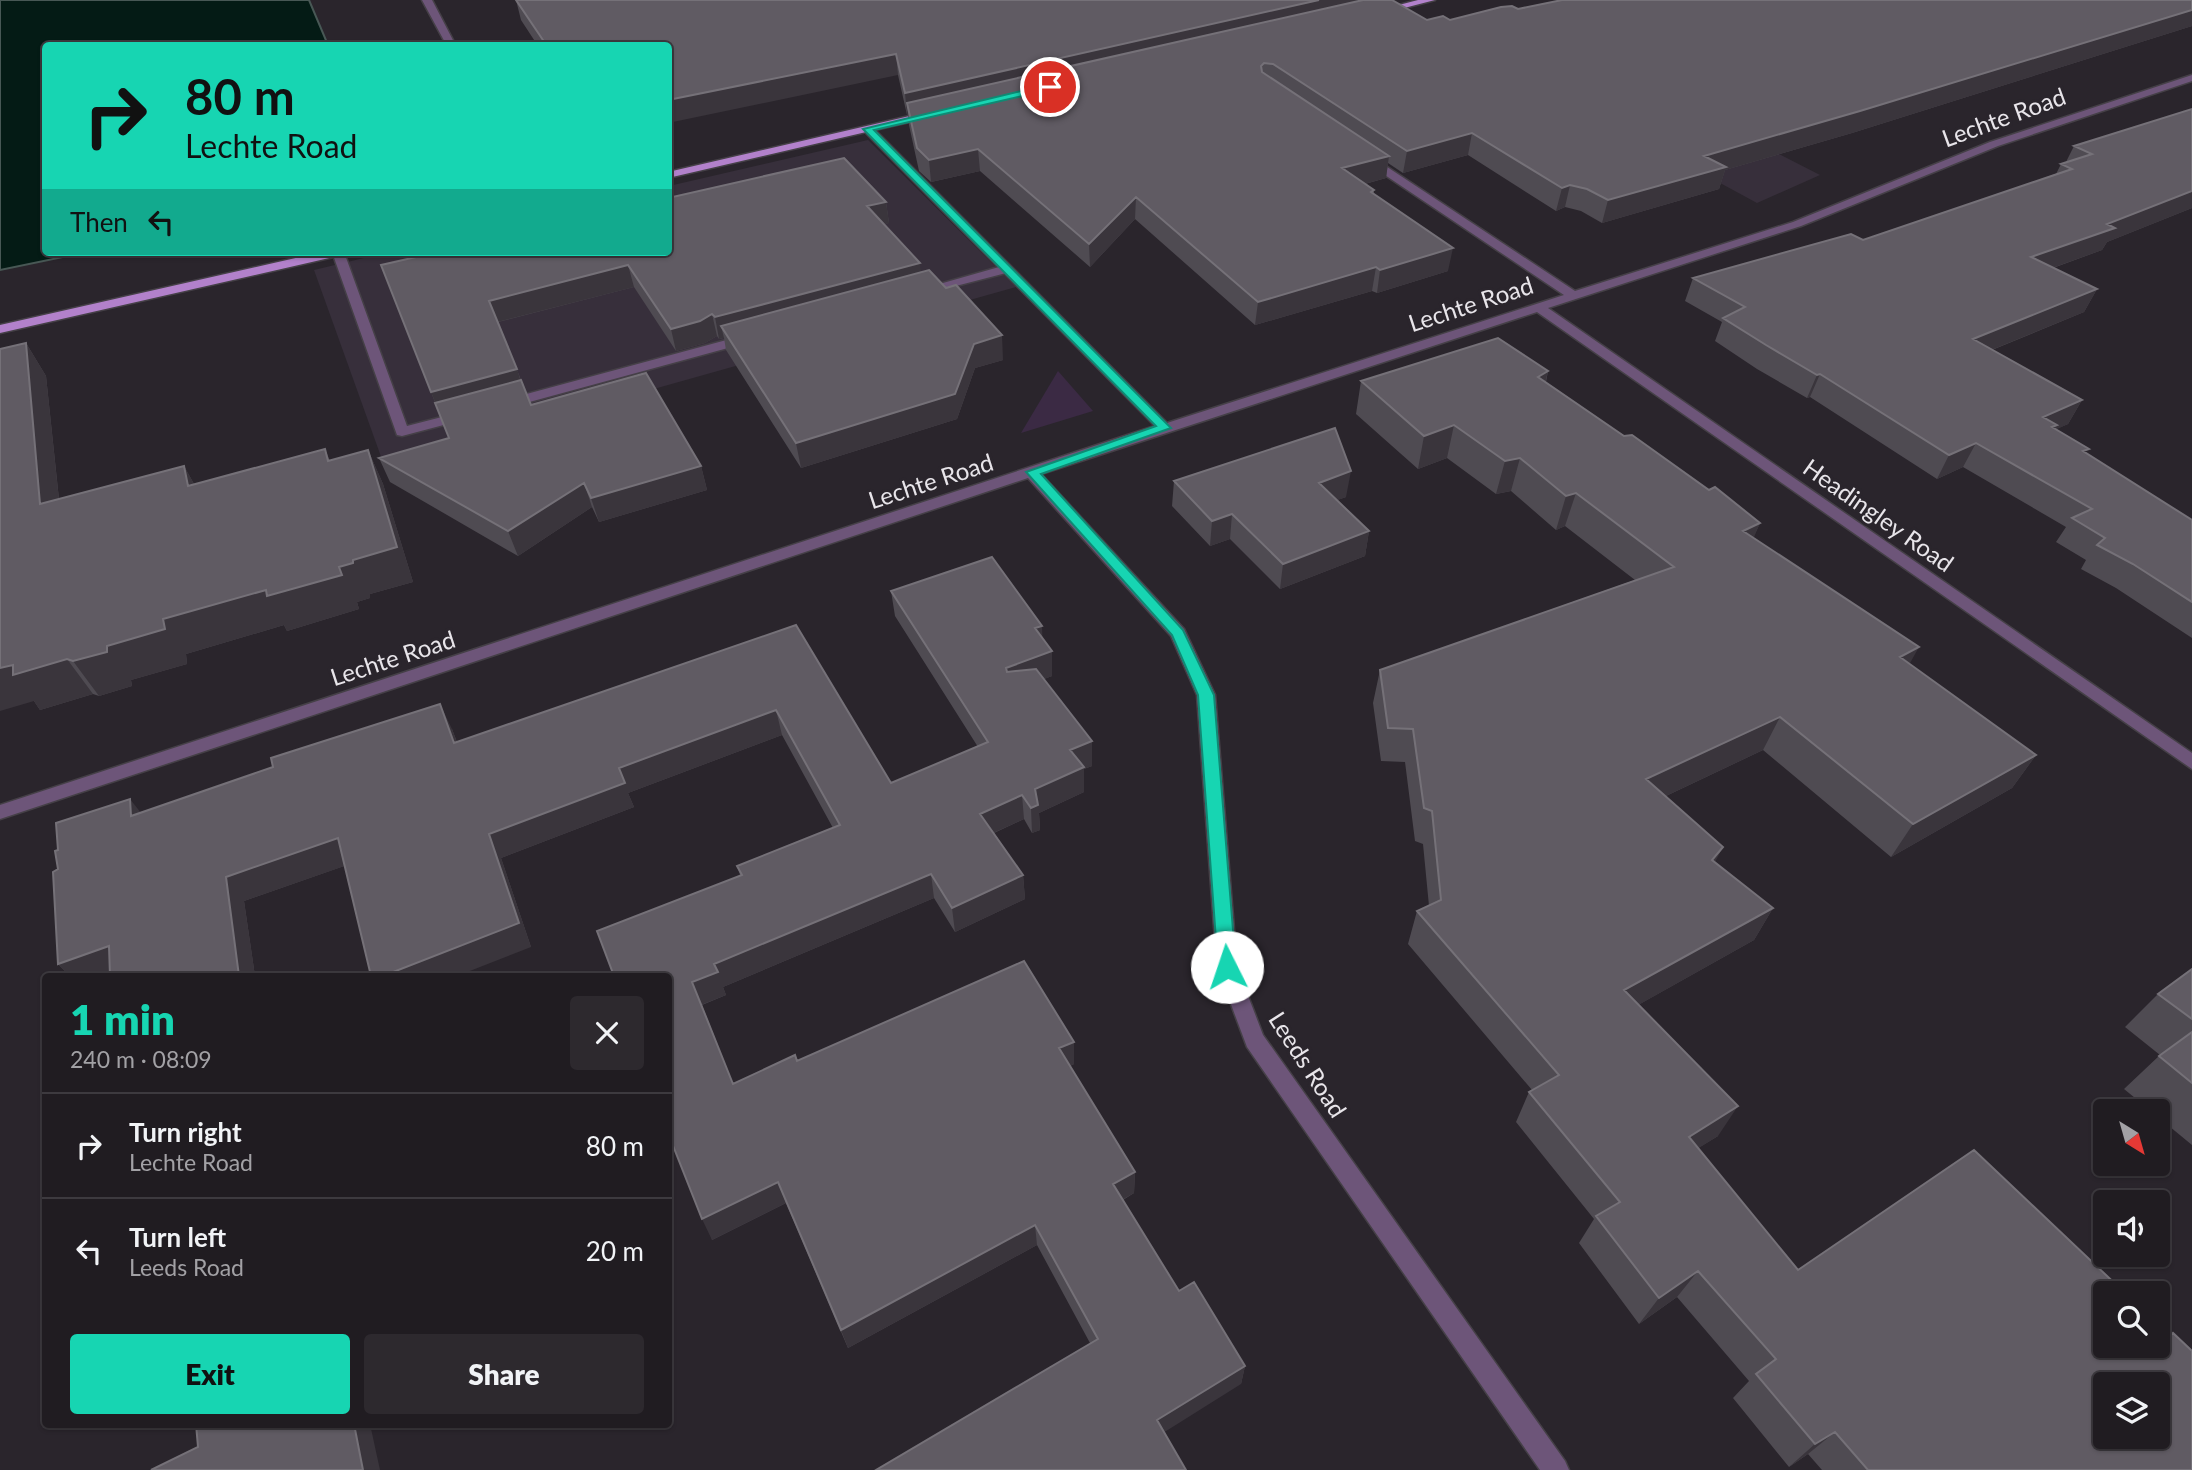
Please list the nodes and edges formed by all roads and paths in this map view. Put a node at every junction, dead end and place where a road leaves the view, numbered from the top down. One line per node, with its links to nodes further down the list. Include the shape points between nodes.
1 (427, 0): 4 (street)
2 (1428, 0): 3 (main road)
3 (1376, 12)
4 (450, 42)
5 (2192, 78): 6 (street, Lechte Road)
6 (2177, 83): 7 (street); 16 (street, Lechte Road, via 1994,144 1797,224)
7 (2192, 89)
8 (949, 110): 9 (main road)
9 (868, 129): 11 (main road); 14 (street)
10 (1357, 151): 16 (street)
11 (672, 174)
12 (320, 256): 18 (main road)
13 (339, 256): 19 (street, via 402,432)
14 (1006, 268): 15 (street); 20 (street)
15 (911, 294)
16 (1575, 297): 17 (street, Lechte Road)
17 (1538, 307): 20 (street, Lechte Road); 22 (street, Headingley Road)
18 (0, 329)
19 (764, 334)
20 (1164, 428): 21 (street, Lechte Road)
21 (1032, 472): 23 (street, Lechte Road); 24 (street, Leeds Road, via 1178,633 1206,695 1227,967 1254,1040)
22 (2192, 762)
23 (0, 812)
24 (1556, 1470)

